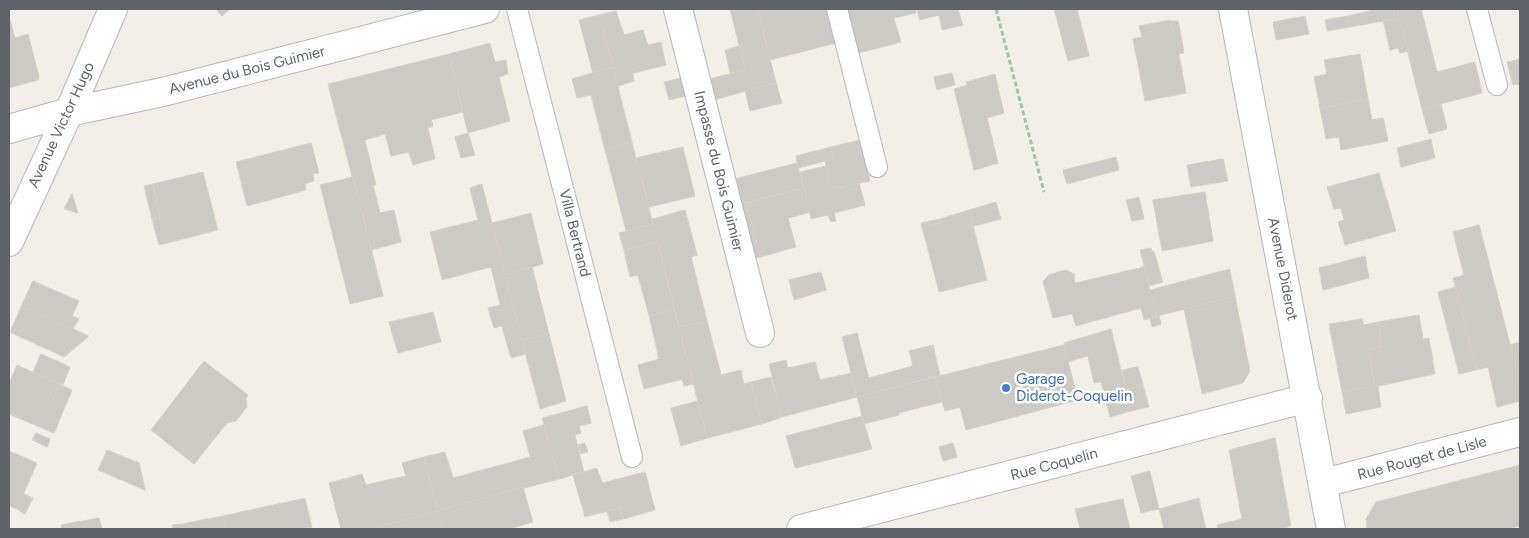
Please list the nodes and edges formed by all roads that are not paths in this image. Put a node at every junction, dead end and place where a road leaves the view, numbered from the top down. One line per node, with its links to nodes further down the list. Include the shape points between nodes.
1 (113, 9): 9 (street, Avenue Victor Hugo)
2 (485, 9): 9 (street, Avenue du Bois Guimier, via 167,91)
3 (517, 9): 16 (lane, Villa Bertrand)
4 (678, 9): 13 (street, Impasse du Bois Guimier)
5 (838, 9): 11 (lane)
6 (1233, 9): 14 (street, Avenue Diderot)
7 (1477, 9): 8 (lane)
8 (1497, 85)
9 (69, 112): 10 (street, Avenue du Bois Guimier); 12 (street, Avenue Victor Hugo)
10 (9, 129)
11 (877, 167)
12 (9, 242)
13 (760, 333)
14 (1308, 398): 17 (street, Avenue Diderot); 18 (street, Rue Coquelin)
15 (1520, 432): 17 (street, Rue Rouget de Lisle)
16 (632, 456)
17 (1324, 484): 19 (street, Avenue Diderot)
18 (801, 529)
19 (1331, 529)

